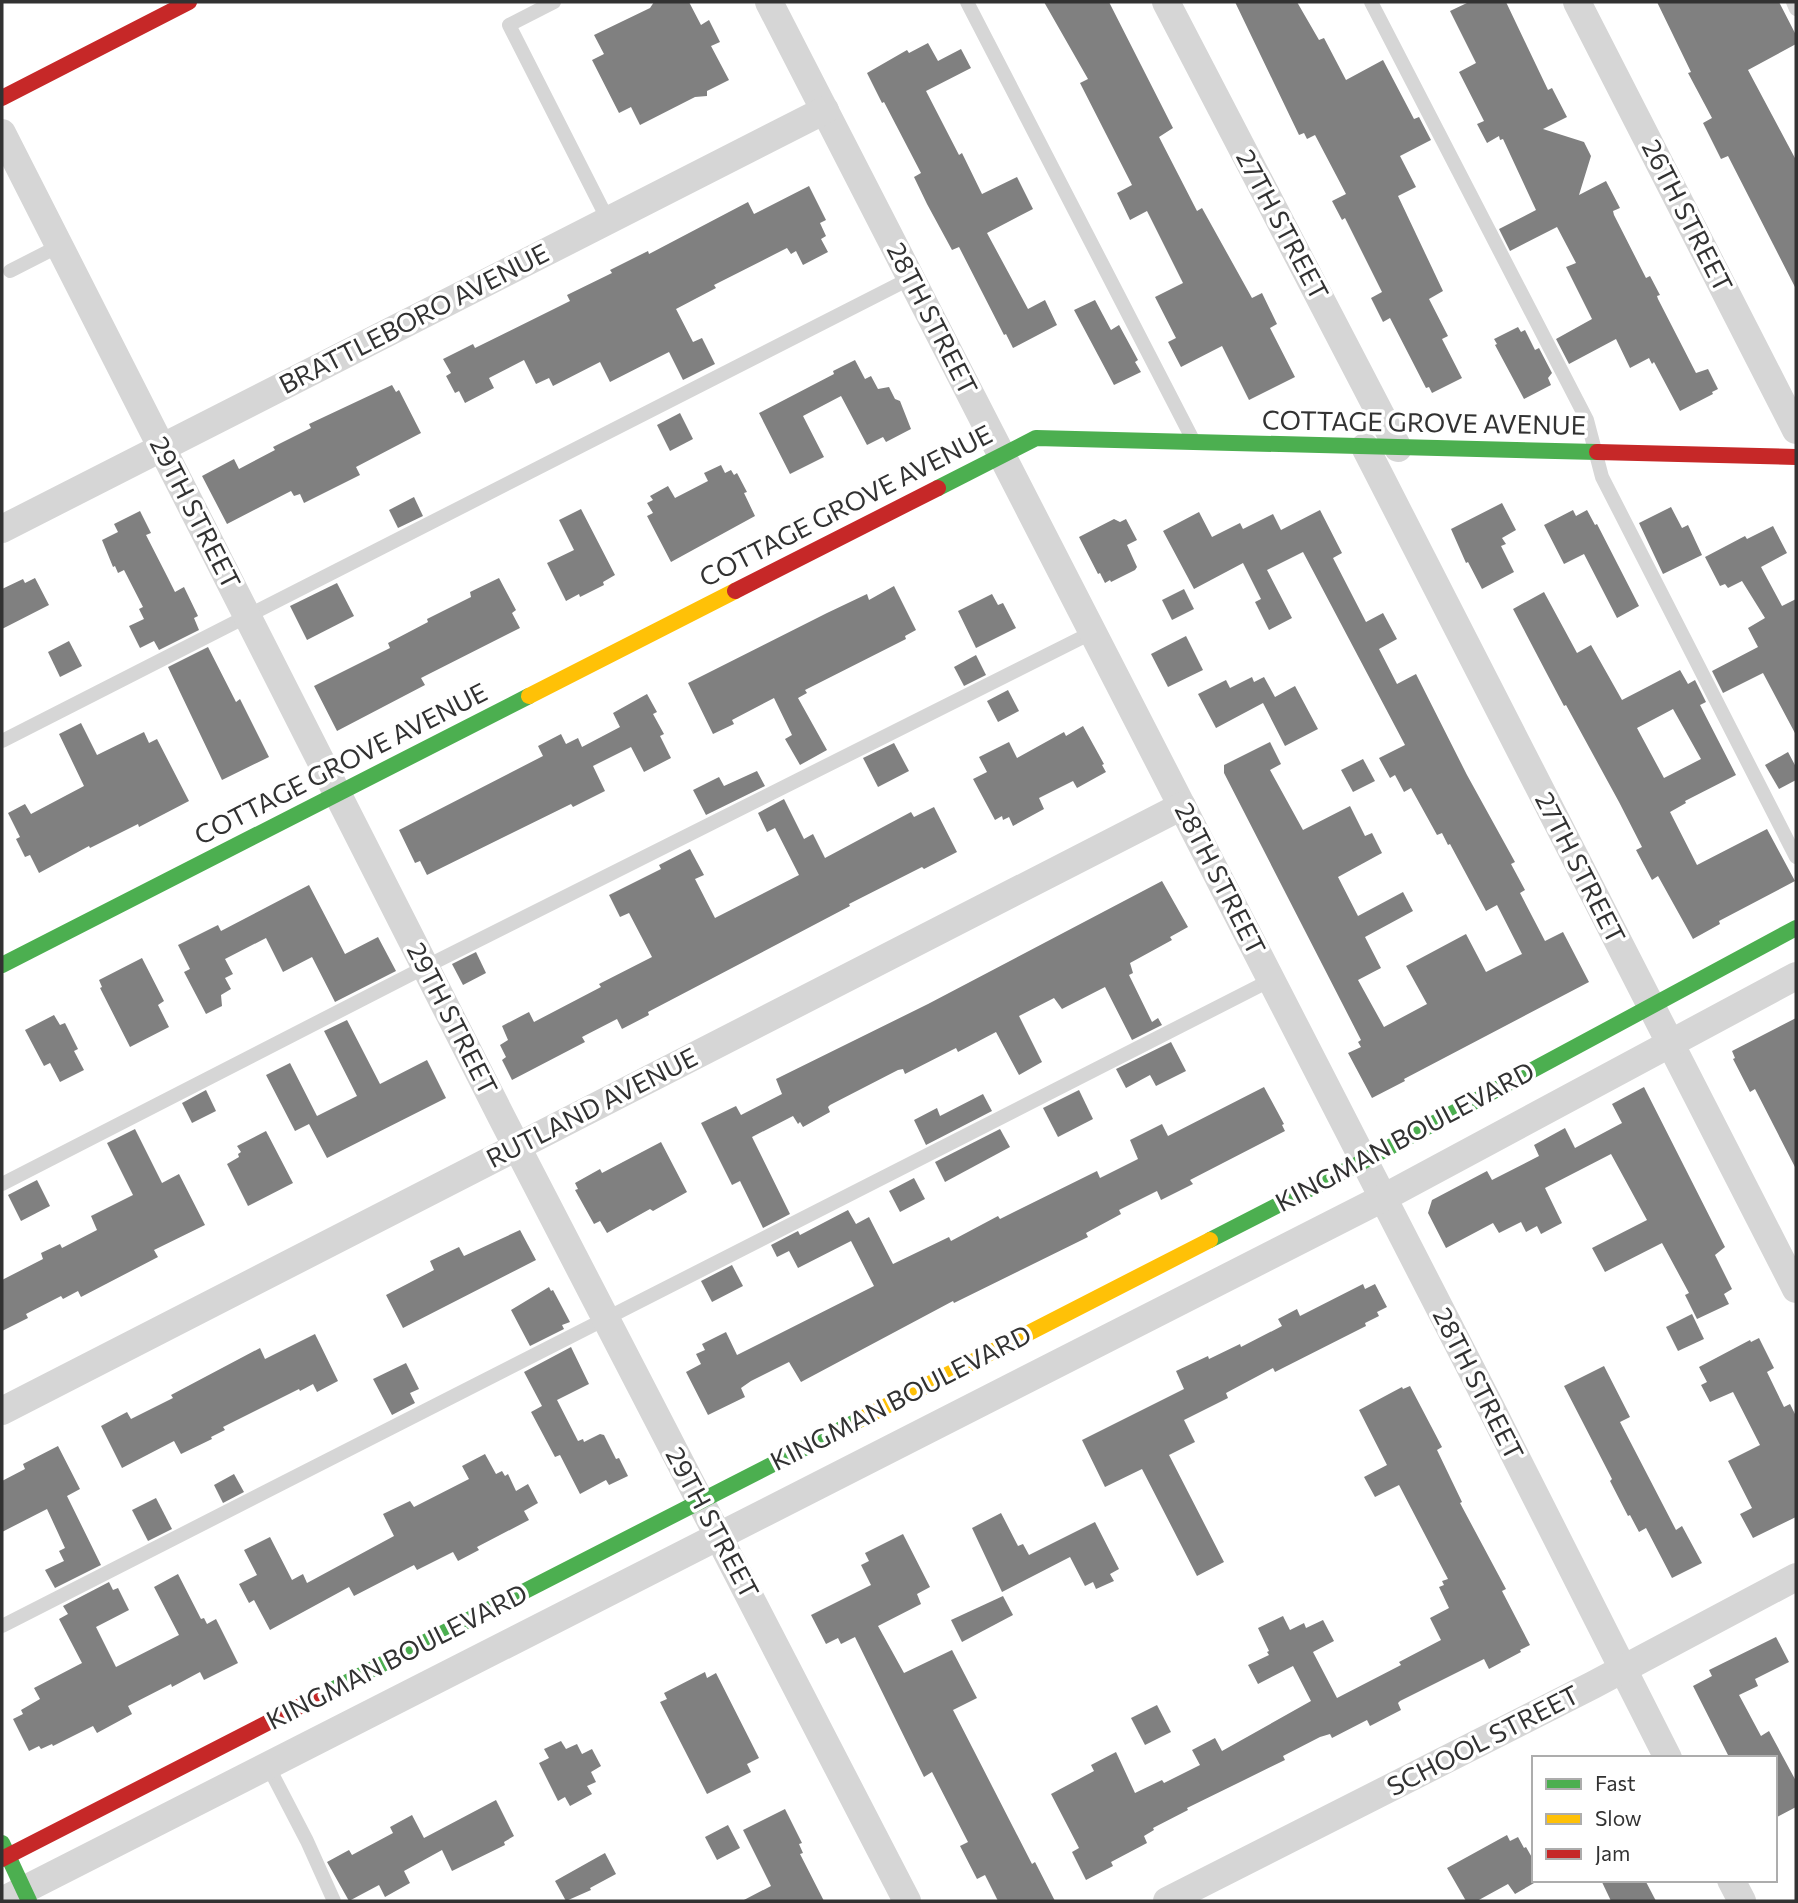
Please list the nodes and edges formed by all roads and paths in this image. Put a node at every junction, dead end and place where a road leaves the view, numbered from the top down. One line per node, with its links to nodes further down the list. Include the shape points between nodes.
1 (189, 2): 10 (street)
2 (554, 2): 13 (lane, via 509,25)
3 (769, 2): 11 (street, 28TH STREET)
4 (967, 2): 18 (lane)
5 (1166, 2): 20 (street, 27TH STREET)
6 (1371, 2): 22 (lane, via 1587,421)
7 (1577, 2): 17 (street, 26TH STREET)
8 (1793, 2): 9 (lane)
9 (1796, 9)
10 (2, 98)
11 (825, 110): 13 (street, BRATTLEBORO AVENUE); 16 (street, 28TH STREET)
12 (2, 134): 14 (street, 29TH STREET)
13 (608, 220): 21 (street, BRATTLEBORO AVENUE)
14 (59, 246): 15 (lane); 21 (street, 29TH STREET)
15 (10, 271)
16 (911, 278): 23 (street, 28TH STREET); 26 (lane)
17 (1796, 430)
18 (1194, 442): 19 (street, COTTAGE GROVE AVENUE); 23 (street, COTTAGE GROVE AVENUE, via 1036,438)
19 (1365, 447): 20 (street, COTTAGE GROVE AVENUE); 37 (street, 27TH STREET)
20 (1398, 447): 22 (street, COTTAGE GROVE AVENUE)
21 (162, 448): 25 (street, BRATTLEBORO AVENUE); 26 (street, 29TH STREET)
22 (1597, 452): 24 (street, COTTAGE GROVE AVENUE); 31 (lane, via 1602,477)
23 (1001, 455): 27 (street, 28TH STREET); 29 (street, COTTAGE GROVE AVENUE)
24 (1796, 457)
25 (2, 529)
26 (247, 616): 28 (lane); 29 (street, 29TH STREET)
27 (1093, 632): 30 (street, 28TH STREET); 34 (lane)
28 (2, 741)
29 (337, 794): 33 (street, COTTAGE GROVE AVENUE); 34 (street, 29TH STREET)
30 (1182, 806): 36 (street, 28TH STREET); 39 (street, RUTLAND AVENUE)
31 (1796, 857)
32 (1796, 928): 37 (street, KINGMAN BOULEVARD)
33 (2, 965)
34 (425, 967): 39 (street, 29TH STREET); 41 (lane)
35 (1796, 976): 38 (street, KINGMAN BOULEVARD)
36 (1271, 980): 40 (street, 28TH STREET); 44 (lane)
37 (1651, 1006): 38 (street, 27TH STREET); 40 (street, KINGMAN BOULEVARD)
38 (1670, 1044): 42 (street, KINGMAN BOULEVARD); 43 (street, 27TH STREET)
39 (517, 1147): 44 (street, 29TH STREET); 45 (street, RUTLAND AVENUE)
40 (1364, 1161): 42 (street, 28TH STREET); 46 (street, KINGMAN BOULEVARD)
41 (2, 1184)
42 (1383, 1198): 47 (street, KINGMAN BOULEVARD); 50 (street, 28TH STREET)
43 (1796, 1289)
44 (606, 1320): 46 (street, 29TH STREET); 49 (lane)
45 (2, 1411)
46 (700, 1501): 47 (street, 29TH STREET); 53 (street, KINGMAN BOULEVARD)
47 (719, 1536): 52 (street, KINGMAN BOULEVARD); 57 (street, 29TH STREET)
48 (1796, 1577): 50 (street, SCHOOL STREET)
49 (2, 1626)
50 (1622, 1670): 51 (street, 28TH STREET); 58 (street, SCHOOL STREET)
51 (1667, 1756)
52 (268, 1766): 55 (street, KINGMAN BOULEVARD); 56 (lane)
53 (4, 1853): 55 (street)
54 (1732, 1882): 59 (street)
55 (18, 1897)
56 (334, 1901)
57 (907, 1901)
58 (1167, 1901)
59 (1742, 1901)

